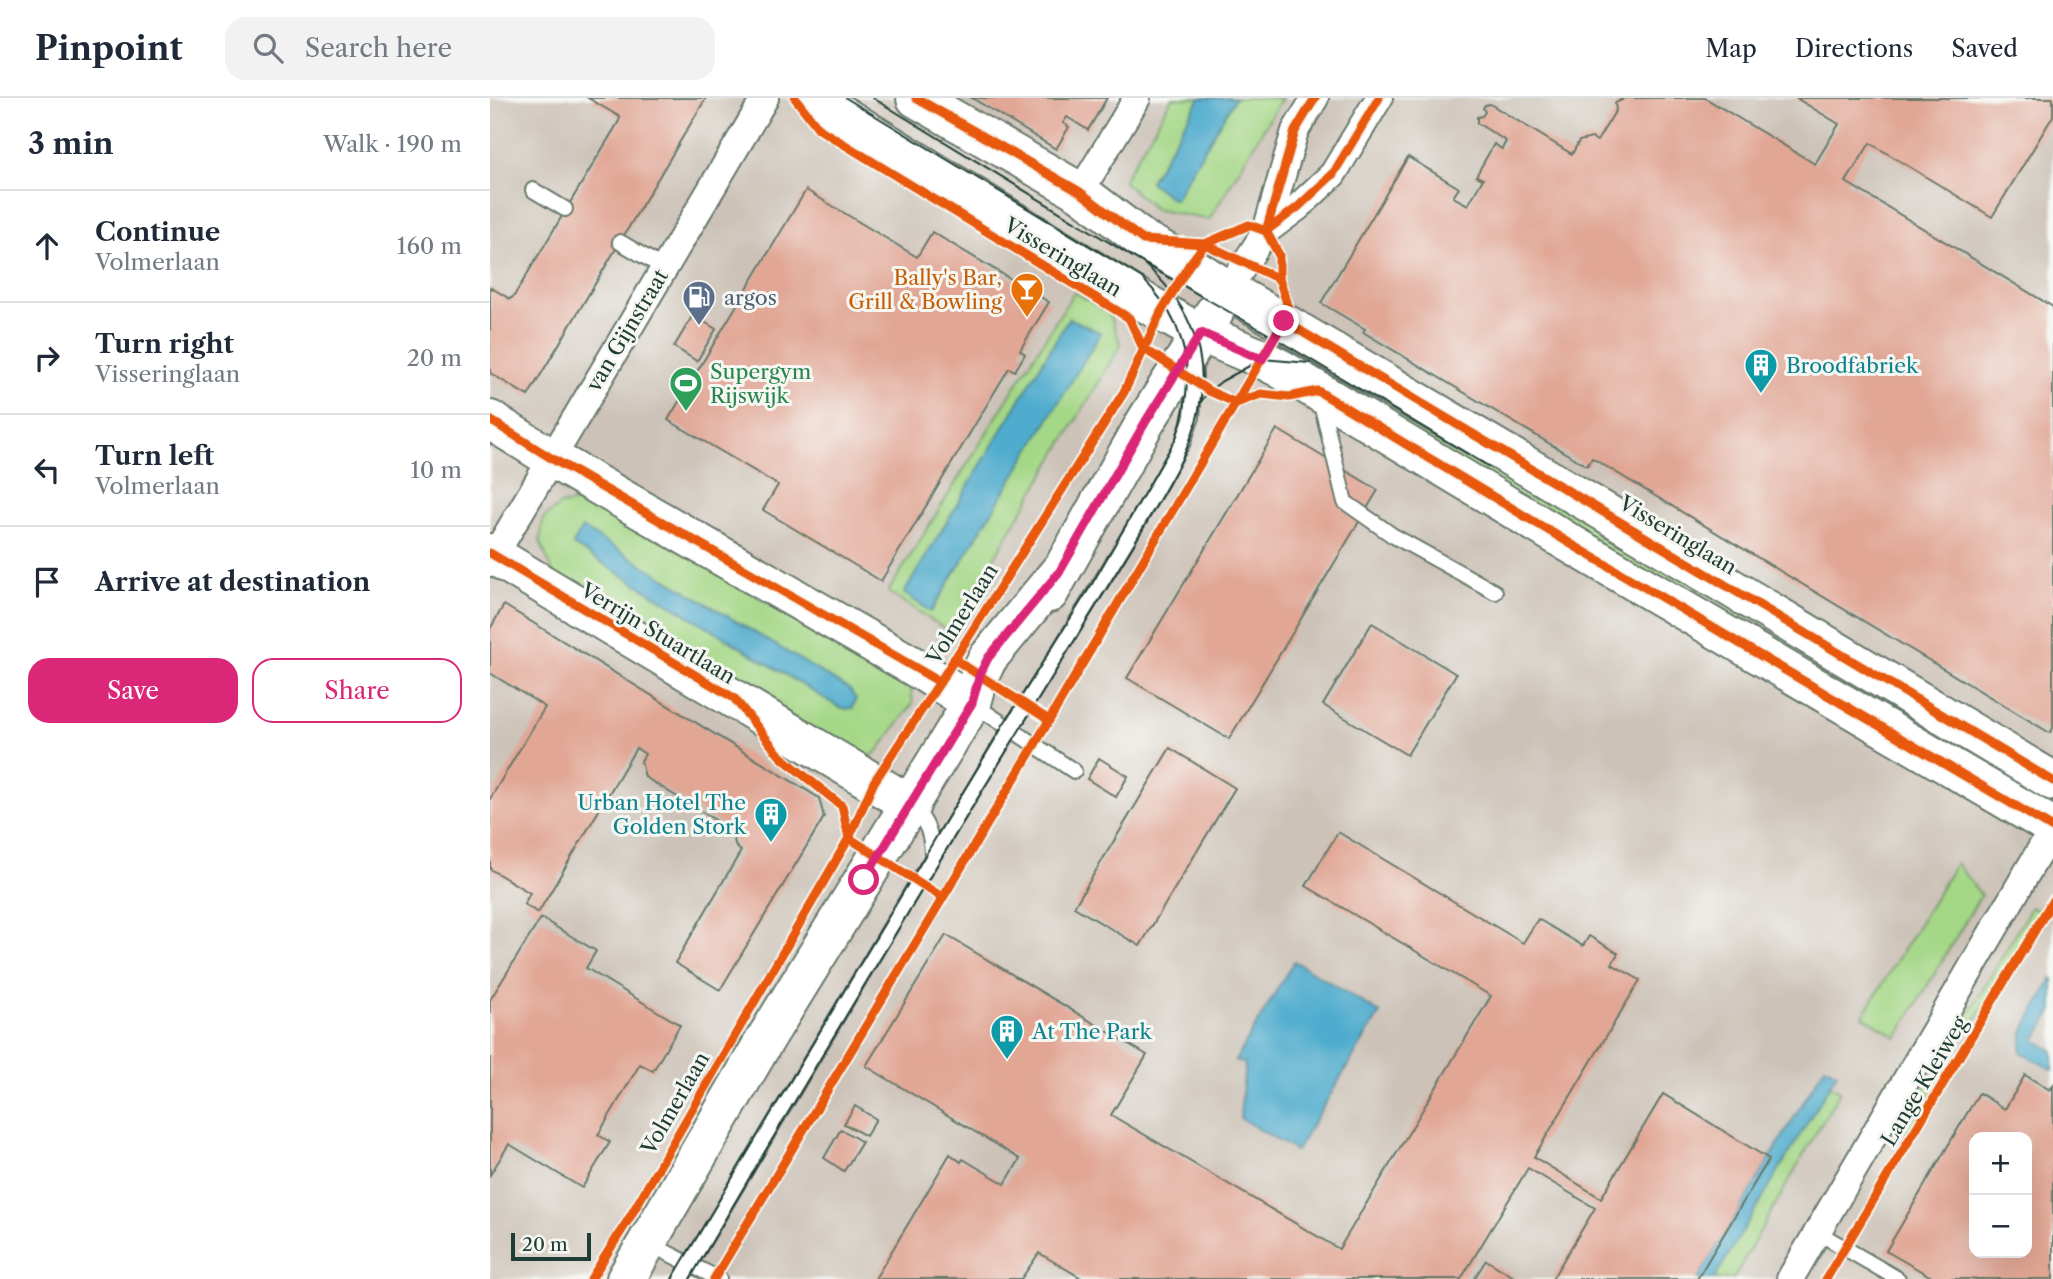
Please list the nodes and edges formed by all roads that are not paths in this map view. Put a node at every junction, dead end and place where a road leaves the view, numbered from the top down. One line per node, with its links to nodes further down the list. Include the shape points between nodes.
1 (765, 98): 12 (street, van Gijnstraat)
2 (814, 98): 14 (street, Visseringlaan, via 1112,282)
3 (916, 98): 8 (street, Visseringlaan)
4 (1136, 98): 8 (street)
5 (1315, 98): 10 (street, via 1295,131)
6 (1379, 98): 10 (street, via 1333,174)
7 (533, 190): 9 (lane)
8 (1080, 192): 13 (street, Visseringlaan, via 1143,240)
9 (565, 209)
10 (1266, 230): 13 (street)
11 (620, 242): 12 (lane)
12 (664, 268): 17 (street, van Gijnstraat)
13 (1228, 290): 14 (street); 23 (street, Visseringlaan)
14 (1196, 341): 15 (street, Visseringlaan, via 1262,359); 20 (street, via 1060,571 988,658); 21 (lane, via 1195,395 1183,442)
15 (1318, 391): 19 (lane, via 1345,502 1392,535); 25 (street, Visseringlaan)
16 (490, 420): 17 (street)
17 (551, 458): 18 (street, van Gijnstraat); 20 (street)
18 (492, 557): 24 (street, Verrijn Stuartlaan)
19 (1495, 592)
20 (972, 703): 21 (lane); 24 (street)
21 (1010, 730): 22 (lane); 26 (lane)
22 (1074, 771)
23 (2053, 781)
24 (911, 805): 26 (lane, Verrijn Stuartlaan, via 928,826); 28 (street, via 763,1043)
25 (2053, 827): 27 (street, Lange Kleiweg)
26 (932, 858): 29 (lane)
27 (1817, 1232): 33 (street, Lange Kleiweg); 34 (lane)
28 (648, 1242): 29 (lane); 30 (street)
29 (690, 1264): 31 (lane); 32 (lane)
30 (626, 1279)
31 (681, 1279)
32 (719, 1279)
33 (1790, 1279)
34 (1898, 1279)

